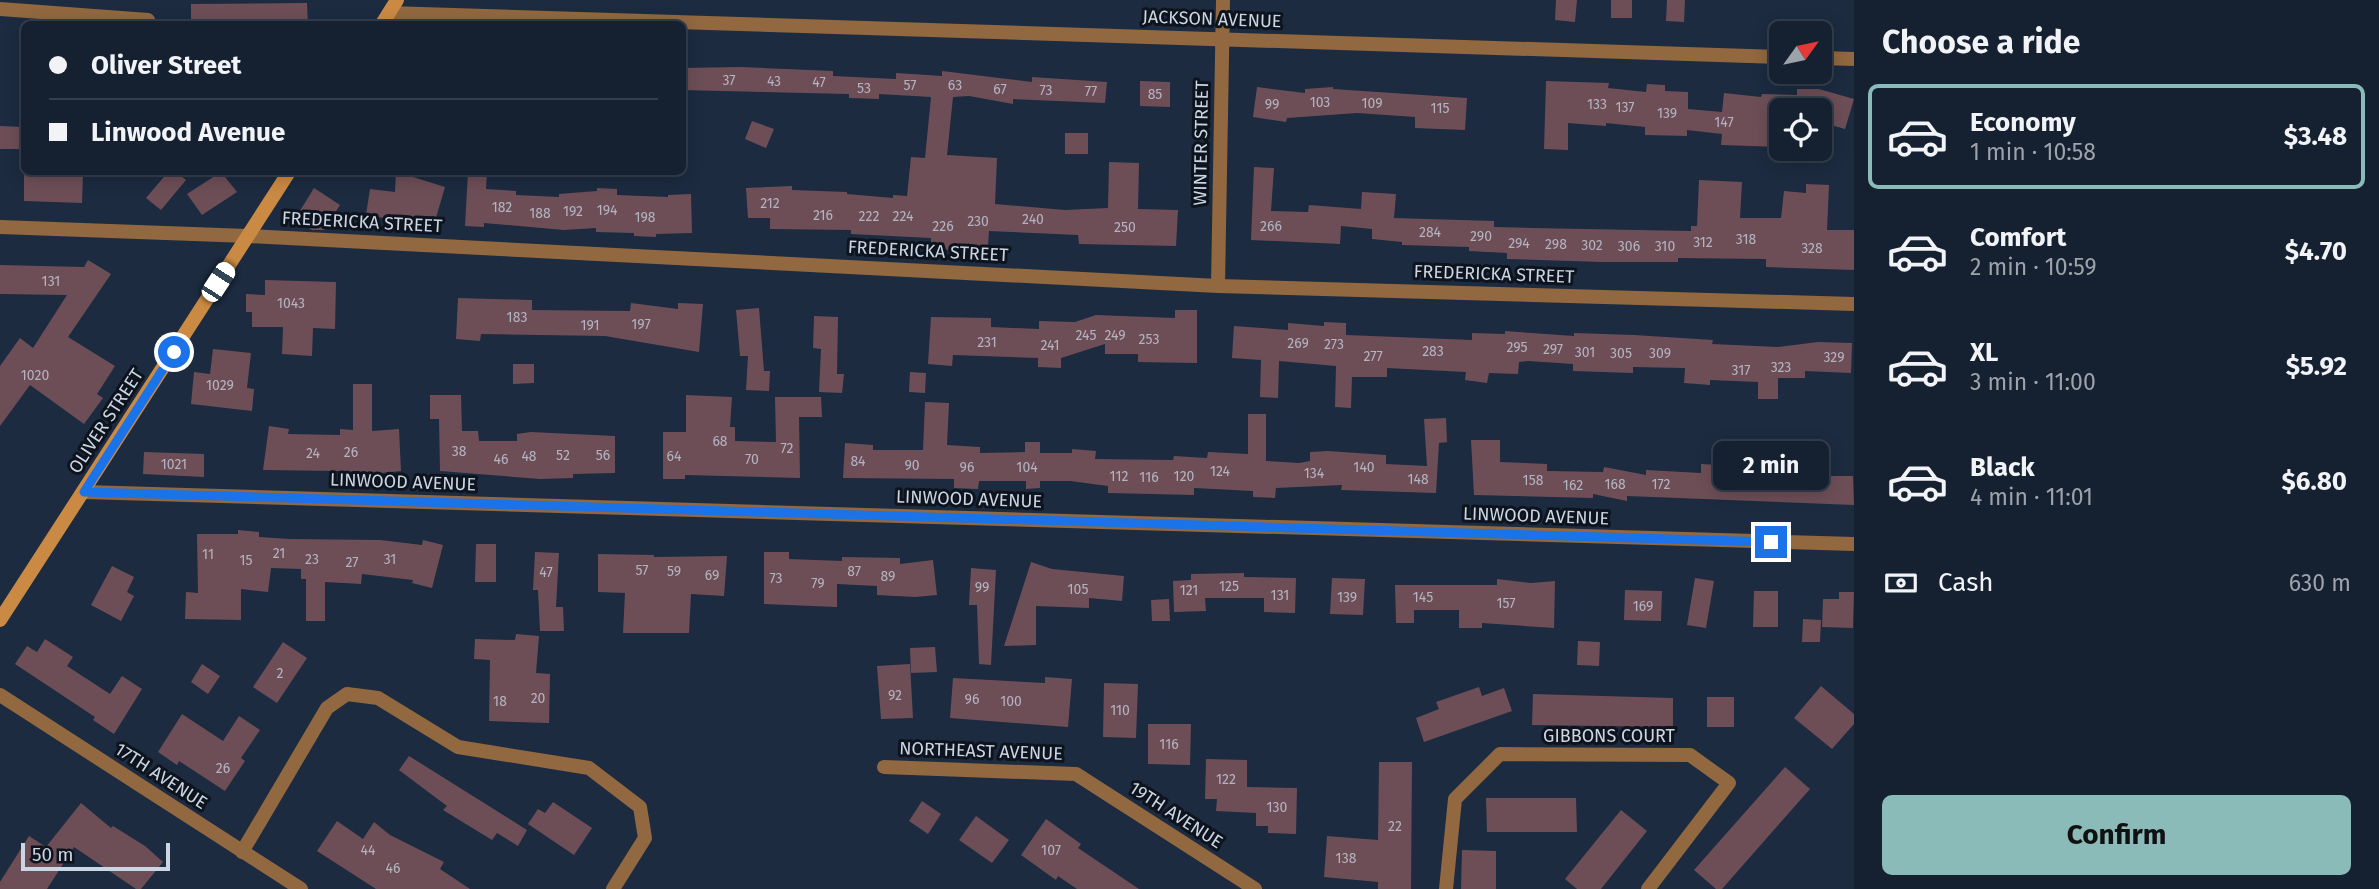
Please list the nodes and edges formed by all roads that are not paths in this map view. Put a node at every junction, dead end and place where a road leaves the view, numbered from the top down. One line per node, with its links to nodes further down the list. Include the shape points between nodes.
1 (1223, 0): 7 (street, WINTER STREET)
2 (0, 9): 4 (street)
3 (390, 12): 5 (street, JACKSON AVENUE)
4 (148, 20)
5 (667, 21)
6 (686, 22): 7 (street, JACKSON AVENUE)
7 (1221, 39): 8 (street, JACKSON AVENUE); 14 (street, WINTER STREET)
8 (1769, 57)
9 (1832, 58): 10 (street)
10 (1854, 59)
11 (287, 175): 13 (main road, OLIVER STREET)
12 (0, 227): 13 (street, FREDERICKA STREET)
13 (248, 236): 14 (street, FREDERICKA STREET); 16 (main road, OLIVER STREET)
14 (1218, 286): 15 (street, FREDERICKA STREET)
15 (1854, 304)
16 (84, 492): 17 (street, LINWOOD AVENUE); 18 (main road, OLIVER STREET)
17 (1854, 544)
18 (0, 620)
19 (0, 695): 22 (street, 17TH AVENUE)
20 (884, 767): 21 (street, NORTHEAST AVENUE)
21 (1076, 774): 25 (street, 19TH AVENUE)
22 (242, 852): 23 (street, 17TH AVENUE); 24 (street, via 327,708 347,694 379,698 458,747 589,768 640,807 645,838)
23 (302, 889)
24 (613, 889)
25 (1255, 889)
26 (1446, 889): 27 (street, GIBBONS COURT, via 1455,799 1500,754 1690,755 1729,783)
27 (1648, 889)

